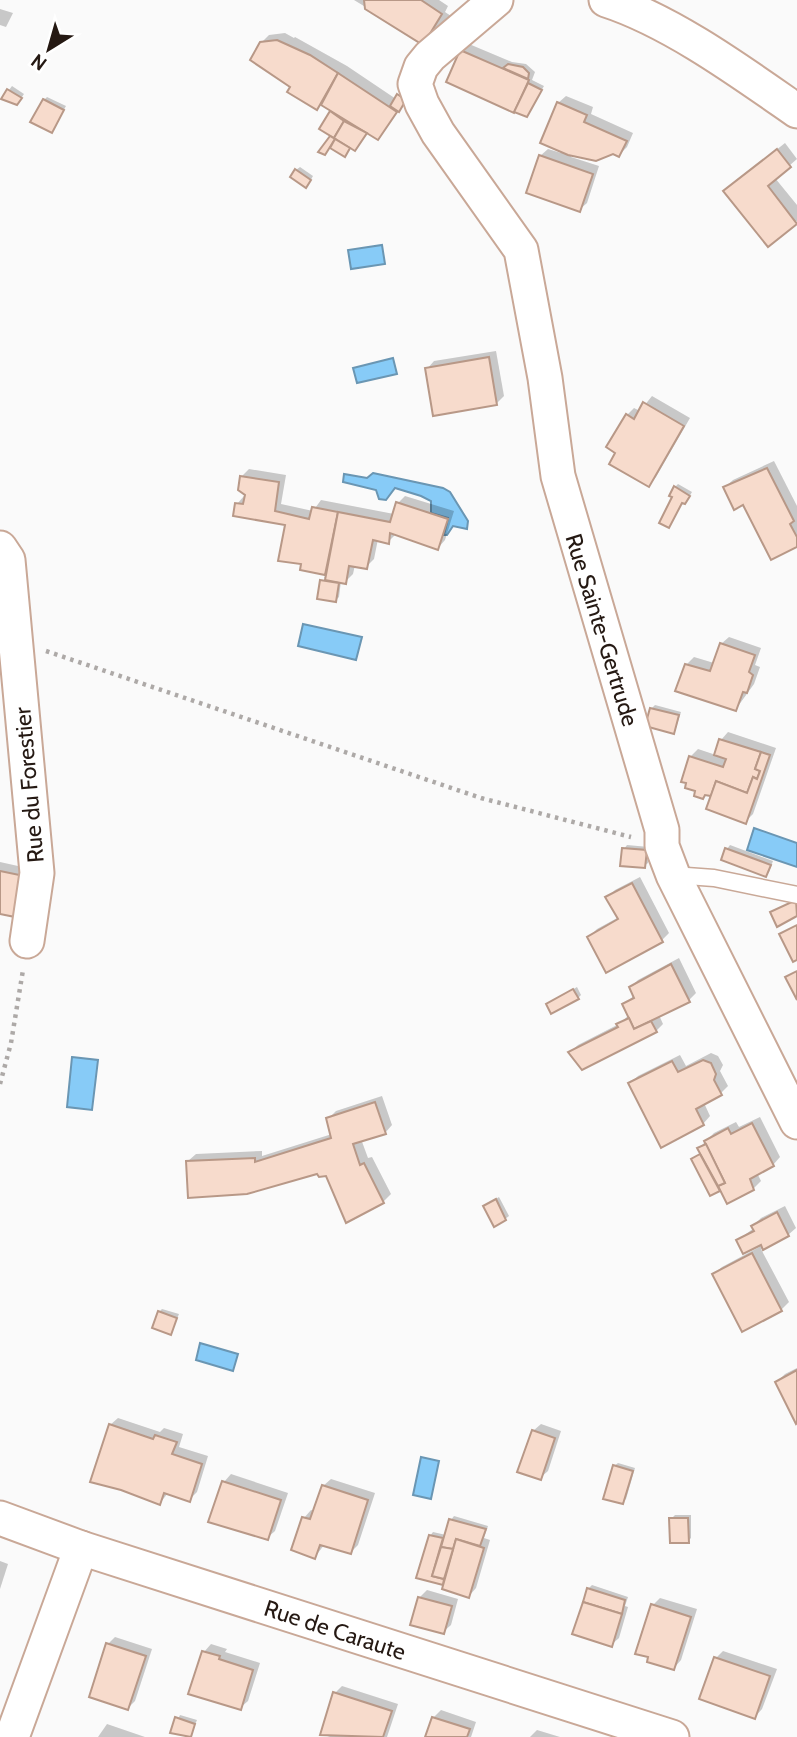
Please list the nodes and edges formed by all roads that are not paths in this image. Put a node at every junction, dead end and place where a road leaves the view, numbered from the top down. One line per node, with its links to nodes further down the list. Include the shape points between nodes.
1 (496, 0): 5 (street, Rue Sainte-Gertrude, via 430,56 415,84 438,133 521,250 558,476)
2 (606, 0): 3 (street, via 650,17)
3 (797, 111)
4 (0, 548): 7 (street, Rue du Forestier, via 8,560 37,873)
5 (668, 860): 6 (lane, via 714,878); 8 (street, Rue Sainte-Gertrude)
6 (797, 895)
7 (27, 941)
8 (797, 1122)
9 (0, 1518): 10 (street, Rue de Caraute)
10 (81, 1548): 11 (street); 12 (street, Rue de Caraute)
11 (12, 1737)
12 (672, 1737)

